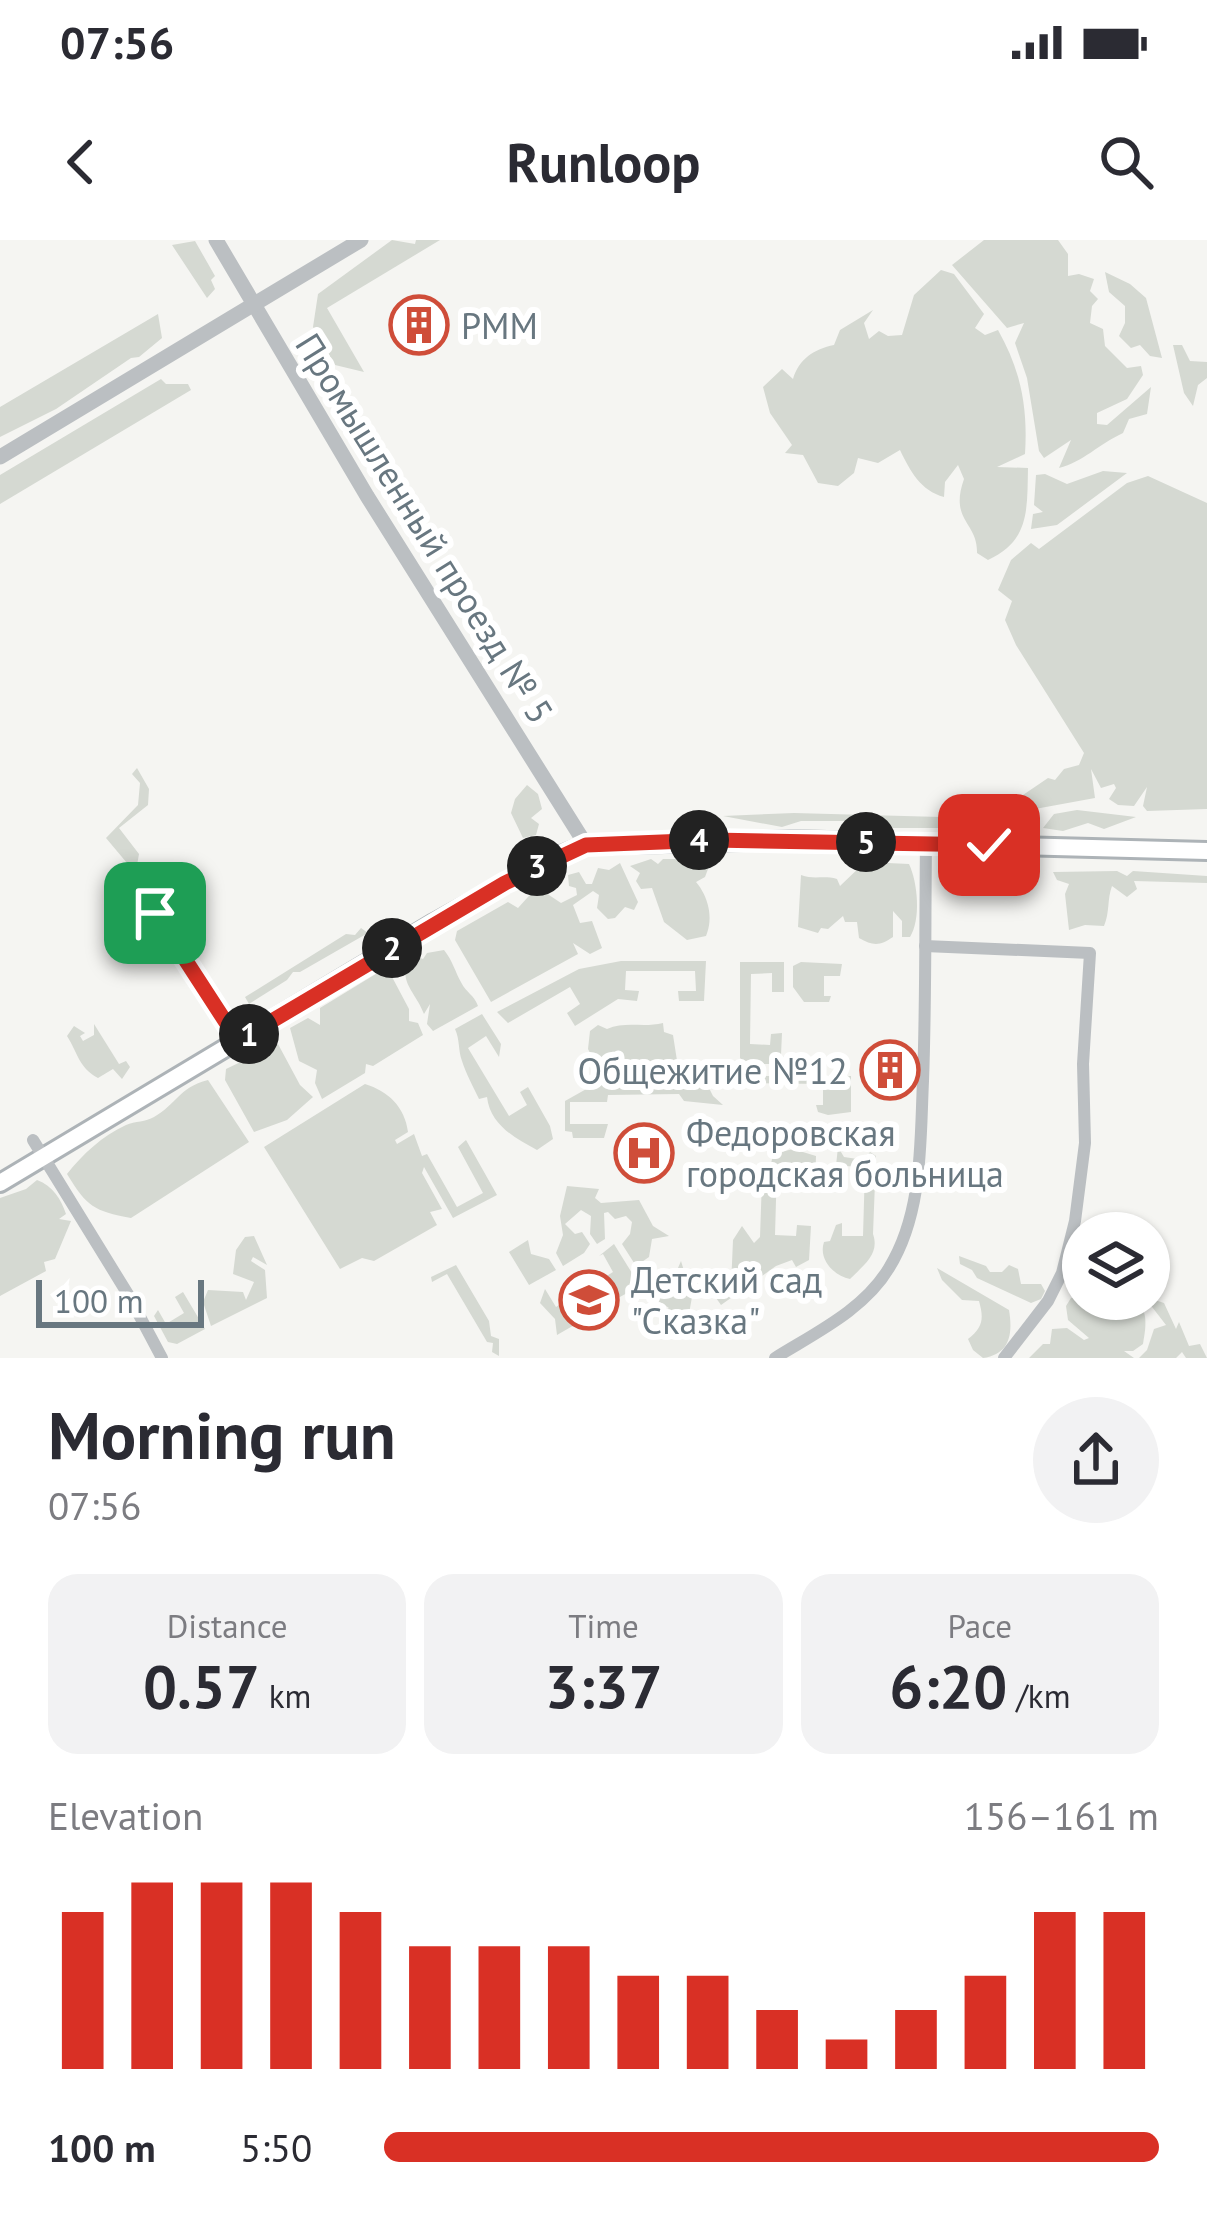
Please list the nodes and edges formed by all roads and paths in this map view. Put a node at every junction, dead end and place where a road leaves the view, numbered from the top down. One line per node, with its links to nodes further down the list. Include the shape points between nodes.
1 (216, 240): 3 (street, Промышленный проезд № 5)
2 (361, 240): 3 (street)
3 (253, 305): 4 (street); 6 (street, Промышленный проезд № 5)
4 (0, 457)
5 (926, 843): 6 (main road); 7 (main road); 9 (street)
6 (586, 845): 10 (main road, via 505,883)
7 (1207, 851)
8 (134, 878): 10 (street)
9 (925, 946): 15 (street, via 920,1154 903,1241 862,1301); 16 (street, via 1090,953 1075,1220 1048,1301)
10 (238, 1041): 12 (main road)
11 (33, 1140): 12 (street)
12 (45, 1155): 13 (main road); 14 (street)
13 (0, 1183)
14 (162, 1358)
15 (775, 1358)
16 (1004, 1358)

